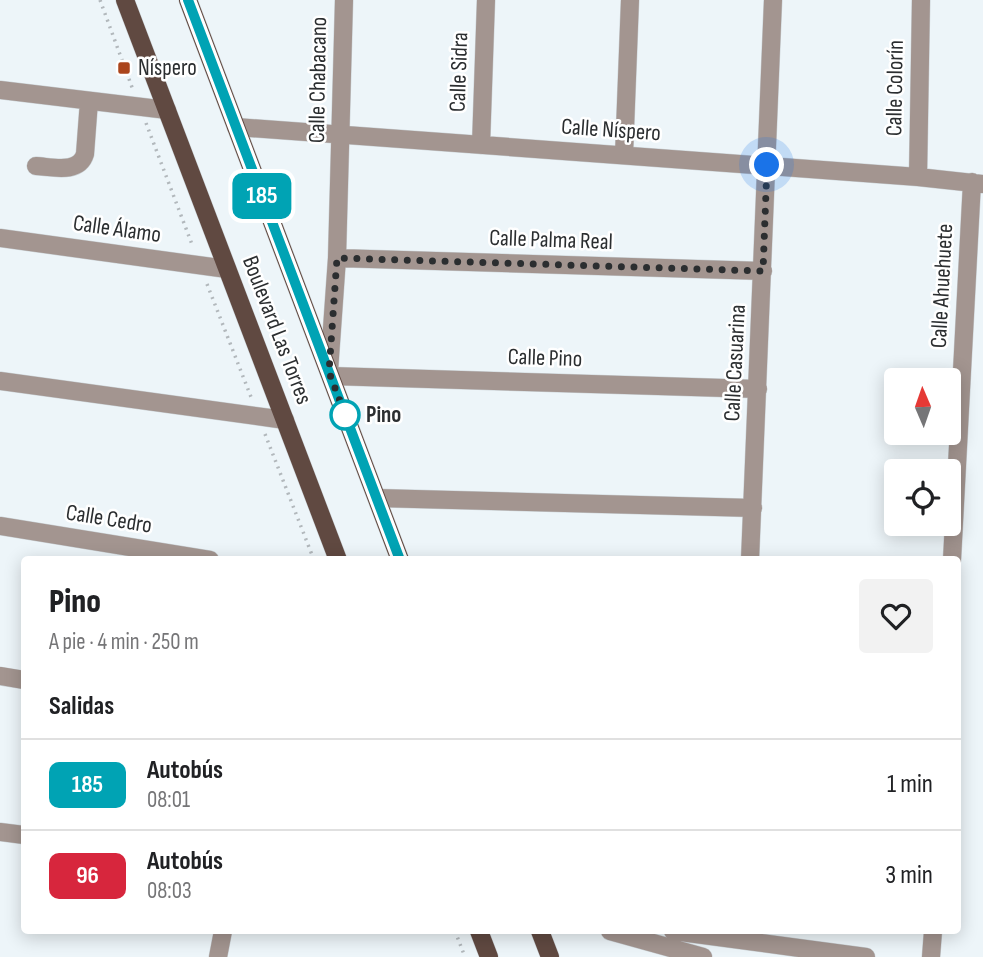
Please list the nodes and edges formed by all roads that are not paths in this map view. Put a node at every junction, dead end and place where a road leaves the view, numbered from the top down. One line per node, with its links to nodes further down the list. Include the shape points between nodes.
1 (125, 0): 10 (main road, Boulevard Las Torres)
2 (188, 0): 11 (main road, Boulevard Las Torres)
3 (344, 0): 12 (street, Calle Chabacano)
4 (486, 0): 13 (street, Calle Sidra)
5 (629, 0): 14 (street)
6 (774, 0): 15 (street, Calle Casuarina)
7 (921, 0): 17 (street, Calle Colorín)
8 (0, 90): 9 (street)
9 (89, 101): 10 (street); 16 (street, via 83,162 75,167)
10 (167, 110): 21 (main road, Boulevard Las Torres)
11 (236, 127): 12 (street, Calle Níspero); 23 (main road, Boulevard Las Torres)
12 (341, 135): 13 (street, Calle Níspero); 20 (street, Calle Chabacano)
13 (481, 145): 14 (street, Calle Níspero)
14 (624, 155): 15 (street, Calle Níspero)
15 (767, 165): 17 (street, Calle Níspero); 22 (street, Calle Casuarina)
16 (36, 166)
17 (918, 177): 18 (street, Calle Níspero)
18 (977, 183): 34 (street, Calle Ahuehuete)
19 (0, 238): 21 (street, Calle Álamo)
20 (337, 258): 22 (street, Calle Palma Real); 23 (street, Calle Chabacano)
21 (227, 269): 26 (main road, Boulevard Las Torres)
22 (763, 271): 25 (street, Calle Casuarina)
23 (330, 374): 25 (street, Calle Pino); 27 (main road, Boulevard Las Torres)
24 (0, 381): 26 (street)
25 (758, 389): 28 (street, Calle Casuarina)
26 (285, 420): 31 (main road, Boulevard Las Torres)
27 (377, 498): 28 (street); 32 (main road, Boulevard Las Torres)
28 (753, 508): 33 (street, Calle Casuarina)
29 (0, 526): 30 (street, Calle Cedro)
30 (185, 556)
31 (336, 556)
32 (399, 556)
33 (750, 556)
34 (952, 556)
35 (0, 677): 36 (street)
36 (21, 680)
37 (0, 832): 38 (street)
38 (21, 835)
39 (222, 934): 45 (street)
40 (480, 934): 46 (main road)
41 (541, 934): 47 (main road)
42 (621, 934): 48 (street)
43 (695, 934): 49 (street)
44 (933, 934): 50 (street)
45 (218, 957)
46 (489, 957)
47 (550, 957)
48 (703, 957)
49 (866, 957)
50 (932, 957)

